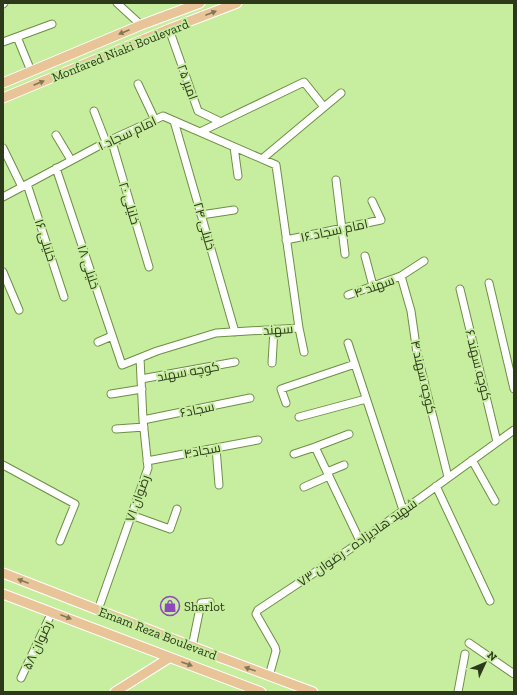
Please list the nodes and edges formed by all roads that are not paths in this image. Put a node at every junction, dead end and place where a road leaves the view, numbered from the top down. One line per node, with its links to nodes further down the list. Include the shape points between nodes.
1 (117, 3): 6 (street)
2 (200, 3): 4 (main road, Monfared Niaki Boulevard)
3 (236, 3): 7 (main road, Monfared Niaki Boulevard, one-way to 3)
4 (164, 16): 6 (main road, Monfared Niaki Boulevard); 7 (main road)
5 (52, 24): 8 (street)
6 (141, 25): 10 (main road, Monfared Niaki Boulevard, one-way to 10)
7 (169, 30): 14 (main road, Monfared Niaki Boulevard, one-way to 7); 19 (street, امیر ۲۵, via 198,111)
8 (17, 37): 9 (street); 10 (street)
9 (3, 42)
10 (31, 71): 11 (main road, Monfared Niaki Boulevard)
11 (3, 83)
12 (138, 84): 17 (street)
13 (340, 93): 15 (street)
14 (3, 98)
15 (324, 107): 19 (street, via 304,82); 25 (street)
16 (94, 111): 22 (street, خلیلی ۲۰)
17 (155, 120): 18 (street, امام سجاد ۱, via 163,116); 22 (street, امام سجاد ۱)
18 (174, 121): 20 (street, امام سجاد ۱); 35 (street, خلیلی ۲۴)
19 (221, 122): 20 (street)
20 (200, 132): 23 (street, امام سجاد ۱)
21 (56, 135): 26 (street)
22 (109, 140): 26 (street, امام سجاد ۱); 41 (street, خلیلی ۲۰)
23 (234, 147): 25 (street, امام سجاد ۱); 29 (street)
24 (3, 148): 31 (street, خلیلی ۱۶)
25 (262, 159): 27 (street, امام سجاد ۱)
26 (71, 160): 28 (street, امام سجاد ۱)
27 (276, 165): 37 (street, سهند)
28 (56, 168): 31 (street, امام سجاد ۱); 53 (street, خلیلی ۱۸)
29 (238, 176)
30 (336, 180): 36 (street)
31 (25, 185): 32 (street, امام سجاد ۱); 48 (street, خلیلی ۱۶)
32 (3, 197)
33 (372, 201): 36 (street, امام سجاد ۱۶, via 381,220)
34 (234, 210): 35 (street)
35 (201, 215): 52 (street, خلیلی ۲۴)
36 (342, 228): 37 (street, امام سجاد ۱۶); 38 (street)
37 (286, 240): 50 (street, سهند)
38 (345, 254)
39 (365, 256): 45 (street)
40 (424, 261): 43 (street, سهند ۴)
41 (149, 267)
42 (3, 272): 49 (street)
43 (401, 276): 45 (street, سهند ۴); 84 (street, کوچه سهند ۴)
44 (489, 283): 64 (street)
45 (374, 286): 47 (street, سهند ۴)
46 (460, 289): 75 (street, کوچه سهند ۶)
47 (348, 295)
48 (64, 297)
49 (19, 310)
50 (299, 328): 51 (street, سهند); 56 (street)
51 (274, 329): 52 (street, سهند); 59 (street)
52 (236, 332): 57 (street, سهند, via 216,333)
53 (112, 336): 54 (street); 61 (street, خلیلی ۱۸)
54 (98, 342)
55 (348, 343): 60 (street)
56 (304, 352)
57 (140, 358): 61 (street, سهند); 62 (street, رضوان ۷۱)
58 (235, 362): 62 (street, كوچه سهند)
59 (272, 363)
60 (355, 364): 67 (street); 68 (street, via 281,389)
61 (122, 365)
62 (141, 379): 63 (street, رضوان ۷۱)
63 (142, 389): 65 (street); 70 (street, رضوان ۷۱)
64 (514, 389)
65 (111, 394)
66 (250, 398): 70 (street, سجاد۶)
67 (366, 399): 69 (street); 90 (street)
68 (286, 402)
69 (299, 417)
70 (143, 423): 71 (street, سجاد۶); 80 (street, رضوان ۷۱)
71 (116, 429)
72 (514, 430): 75 (street, شهید هادیزاده - رضوان ۷۳)
73 (349, 434): 76 (street)
74 (258, 440): 77 (street, سجاد۴)
75 (497, 442): 79 (street, شهید هادیزاده - رضوان ۷۳)
76 (315, 447): 78 (street); 83 (street)
77 (216, 448): 80 (street, سجاد۴); 85 (street)
78 (294, 454)
79 (472, 460): 84 (street, شهید هادیزاده - رضوان ۷۳); 88 (street)
80 (147, 461): 91 (street, رضوان ۷۱, via 148,468)
81 (3, 465): 92 (street, via 75,504)
82 (344, 465): 83 (street)
83 (328, 474): 86 (street); 93 (street)
84 (448, 477): 87 (street, شهید هادیزاده - رضوان ۷۳)
85 (219, 485)
86 (304, 486)
87 (436, 486): 90 (street, شهید هادیزاده - رضوان ۷۳); 96 (street)
88 (495, 501)
89 (178, 509): 91 (street, via 170,529)
90 (402, 510): 93 (street, شهید هادیزاده - رضوان ۷۳)
91 (131, 515): 98 (street, رضوان ۷۱)
92 (60, 541)
93 (360, 541): 105 (street, شهید هادیزاده - رضوان ۷۳, via 258,610 256,614 274,643 276,651)
94 (3, 573): 98 (main road, Emam Reza Boulevard, one-way to 94)
95 (3, 594): 99 (main road, Emam Reza Boulevard)
96 (490, 601)
97 (210, 602): 101 (street, via 202,603)
98 (98, 610): 101 (main road, Emam Reza Boulevard)
99 (52, 612): 103 (main road, Emam Reza Boulevard, one-way to 103); 106 (street, رضوان ۵۸)
100 (469, 643): 104 (street)
101 (192, 647): 105 (main road, Emam Reza Boulevard, one-way to 101)
102 (465, 654): 111 (street)
103 (169, 658): 107 (main road, Emam Reza Boulevard, one-way to 107); 108 (main road)
104 (514, 674)
105 (269, 676): 110 (main road, Emam Reza Boulevard)
106 (21, 678)
107 (250, 690): 109 (main road, Emam Reza Boulevard)
108 (115, 692)
109 (261, 692)
110 (313, 692)
111 (458, 692)

